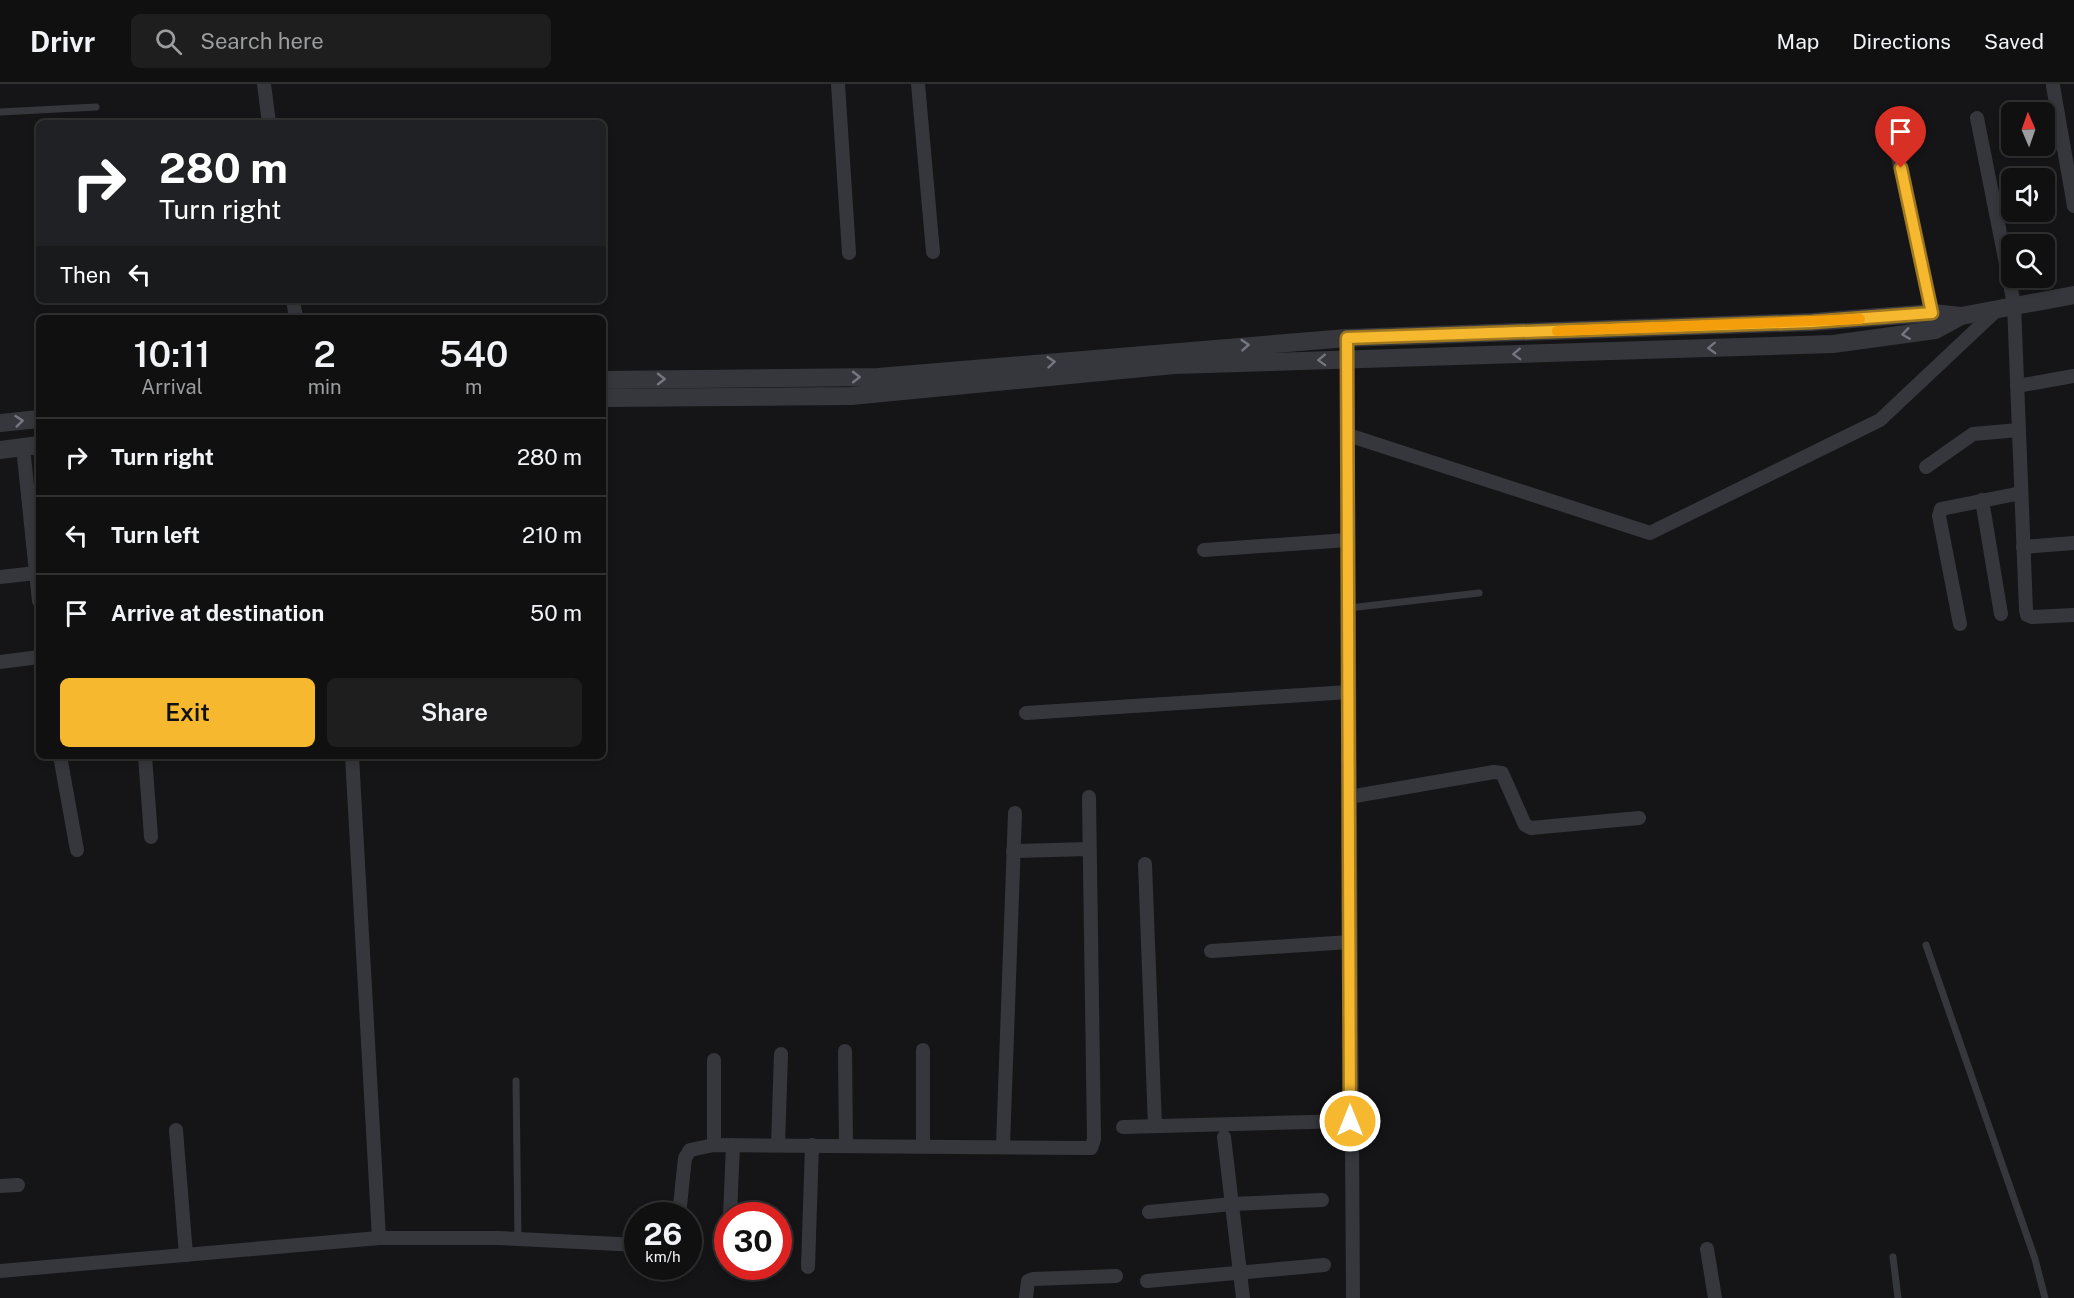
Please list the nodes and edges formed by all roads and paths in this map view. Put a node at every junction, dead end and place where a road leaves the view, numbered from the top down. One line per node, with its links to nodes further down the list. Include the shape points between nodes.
1 (264, 84): 8 (street)
2 (838, 84): 12 (street)
3 (918, 84): 11 (street)
4 (2053, 86): 10 (street)
5 (96, 107): 6 (lane)
6 (0, 112)
7 (1977, 118): 14 (street)
8 (270, 120)
9 (1896, 148): 15 (street)
10 (2074, 206)
11 (933, 252)
12 (849, 253)
13 (2074, 295): 14 (street)
14 (2007, 306): 15 (street); 20 (street); 25 (street, via 1880,420 1650,533)
15 (1933, 321): 16 (street); 17 (street, one-way to 17, via 1833,344)
16 (1347, 338): 17 (street); 19 (street, one-way to 16, via 878,377)
17 (1346, 359): 21 (street, one-way to 21, via 1159,366 851,396); 25 (street)
18 (2074, 376): 20 (street)
19 (606, 380)
20 (2017, 386): 24 (street)
21 (606, 398)
22 (36, 419): 23 (street, one-way to 22)
23 (0, 423)
24 (2019, 430): 28 (street, via 1973,434); 29 (street)
25 (1348, 435): 31 (street)
26 (31, 446): 27 (street); 35 (street)
27 (0, 450)
28 (1926, 467)
29 (2021, 493): 30 (street); 33 (street)
30 (1982, 500): 39 (street); 41 (street, via 1946,507 1939,516)
31 (1348, 540): 34 (street); 38 (street)
32 (2074, 543): 33 (street)
33 (2023, 547): 40 (street, via 2027,615)
34 (1204, 550)
35 (36, 573): 36 (street)
36 (0, 576)
37 (1479, 593): 38 (lane)
38 (1349, 608): 44 (street)
39 (2001, 614)
40 (2074, 615)
41 (1960, 624)
42 (36, 657): 43 (street)
43 (0, 662)
44 (1349, 692): 45 (street); 50 (street)
45 (1026, 713)
46 (61, 759): 55 (street)
47 (145, 759): 53 (street)
48 (352, 759): 85 (street)
49 (1089, 797): 54 (street)
50 (1349, 797): 52 (street, via 1494,772 1502,773 1525,825 1531,828); 58 (street)
51 (1015, 813): 56 (street)
52 (1639, 818)
53 (151, 837)
54 (1089, 849): 56 (street); 77 (street, via 1094,1139 1091,1148 1080,1150)
55 (77, 850)
56 (1013, 851): 77 (street)
57 (1144, 864): 67 (street)
58 (1350, 942): 60 (street); 66 (street)
59 (1926, 945): 102 (lane)
60 (1211, 951)
61 (923, 1050): 76 (street)
62 (845, 1051): 75 (street)
63 (781, 1054): 73 (street)
64 (714, 1060): 71 (street)
65 (516, 1081): 86 (lane)
66 (1350, 1121): 67 (street); 99 (street)
67 (1155, 1126): 68 (street)
68 (1123, 1127)
69 (176, 1130): 89 (street)
70 (1224, 1137): 83 (street)
71 (714, 1145): 72 (street); 81 (street, via 690,1150 685,1158)
72 (733, 1145): 73 (street); 82 (street)
73 (778, 1145): 74 (street)
74 (812, 1145): 75 (street); 92 (street)
75 (846, 1145): 76 (street)
76 (923, 1145): 77 (street)
77 (1003, 1145)
78 (18, 1185): 79 (street)
79 (0, 1186)
80 (1322, 1200): 83 (street)
81 (680, 1202)
82 (731, 1202)
83 (1232, 1204): 84 (street); 94 (street)
84 (1149, 1212)
85 (379, 1238): 86 (street); 89 (street)
86 (518, 1240): 87 (street)
87 (624, 1244)
88 (1707, 1249): 100 (street)
89 (186, 1255): 93 (street)
90 (1893, 1257): 101 (lane)
91 (1324, 1265): 94 (street)
92 (808, 1267)
93 (0, 1271)
94 (1240, 1274): 96 (street); 98 (street)
95 (1116, 1276): 97 (street, via 1033,1279 1028,1281)
96 (1147, 1281)
97 (1026, 1298)
98 (1243, 1298)
99 (1353, 1298)
100 (1715, 1298)
101 (1898, 1298)
102 (2045, 1298)

